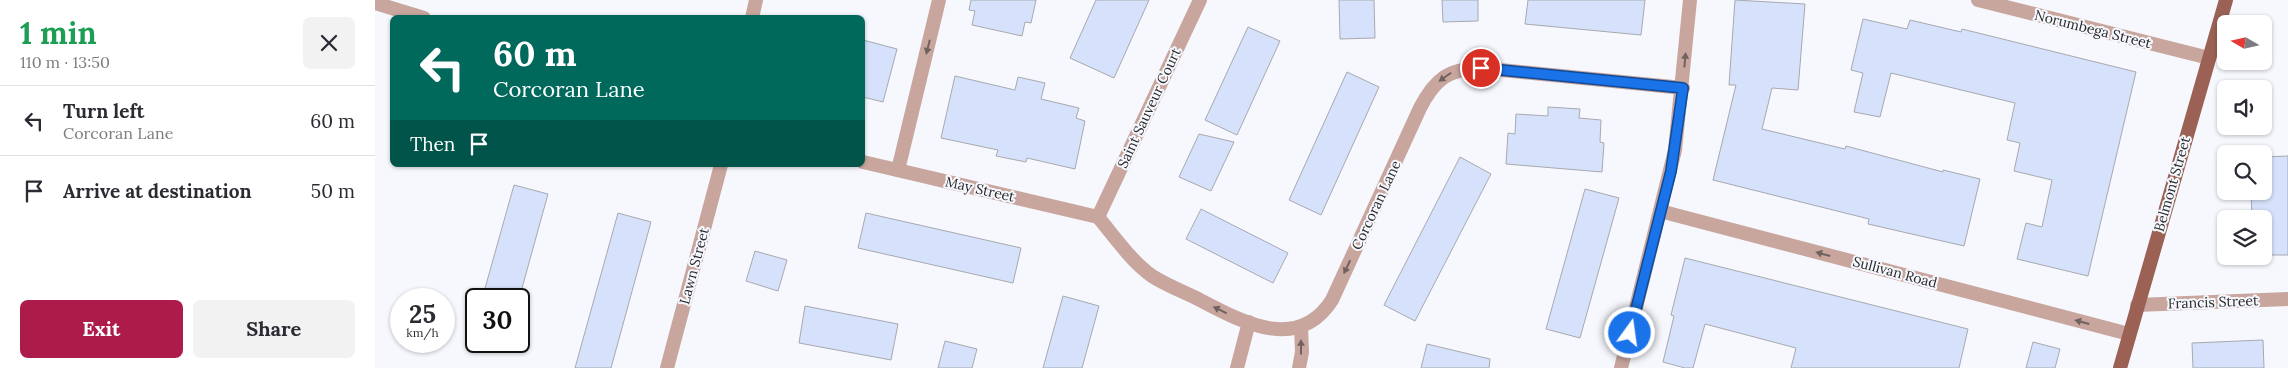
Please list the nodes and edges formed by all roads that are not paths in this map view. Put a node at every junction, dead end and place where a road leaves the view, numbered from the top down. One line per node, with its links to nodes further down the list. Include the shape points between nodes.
1 (756, 0): 9 (street)
2 (939, 0): 14 (street, one-way to 14)
3 (1200, 0): 16 (street, Saint Sauveur Court)
4 (1690, 0): 11 (street, one-way to 4)
5 (1978, 0): 10 (street, Norumbega Street)
6 (2226, 0): 10 (main road, Belmont Street)
7 (380, 3): 8 (street)
8 (415, 15)
9 (753, 15)
10 (2209, 58): 18 (main road, Belmont Street)
11 (1683, 88): 15 (street, via 1675,150); 20 (street, Corcoran Lane, one-way to 20, via 1481,68 1463,69 1446,75 1433,87 1420,108 1336,292 1321,315)
12 (865, 162): 14 (street, May Street)
13 (720, 167): 22 (street, Lawn Street)
14 (898, 170): 16 (street, May Street)
15 (1660, 211): 21 (street, Sullivan Road, one-way to 15); 25 (street)
16 (1098, 217): 19 (street, Corcoran Lane, one-way to 16, via 1153,276 1135,261)
17 (2288, 298): 18 (street, Francis Street)
18 (2137, 305): 21 (main road, Belmont Street)
19 (1249, 322): 20 (street, Corcoran Lane, via 1278,329); 23 (street)
20 (1301, 327): 24 (street, one-way to 20)
21 (2129, 334): 26 (main road, Belmont Street)
22 (667, 368)
23 (1237, 368)
24 (1299, 368)
25 (1621, 368)
26 (2120, 368)

